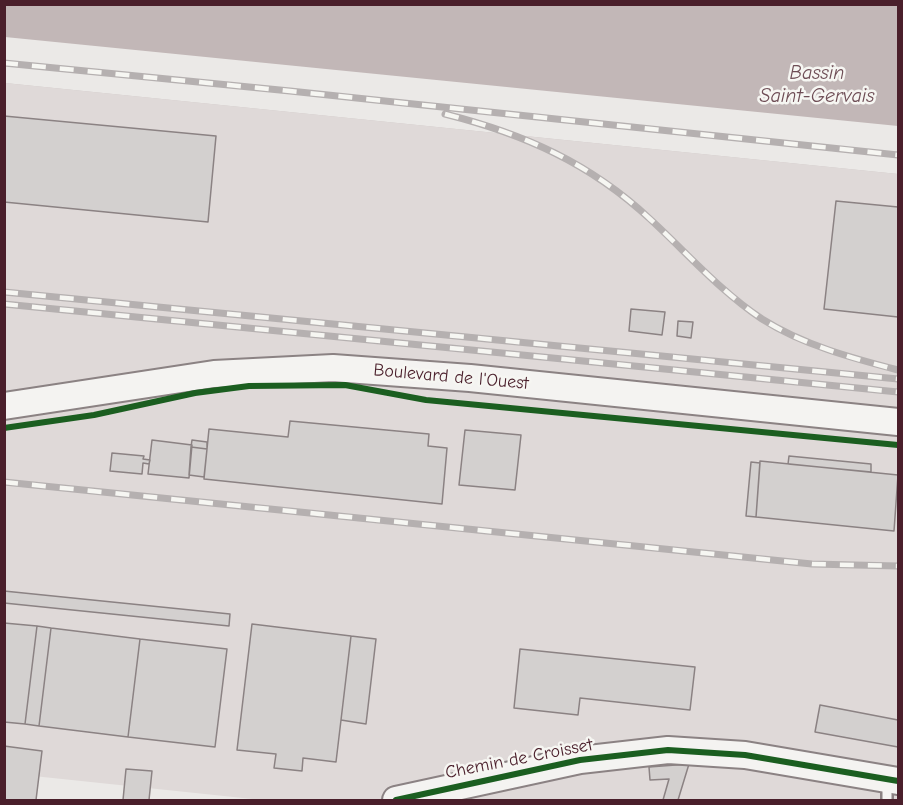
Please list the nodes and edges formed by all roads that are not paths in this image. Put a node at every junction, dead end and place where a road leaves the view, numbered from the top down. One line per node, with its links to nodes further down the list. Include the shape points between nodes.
1 (4, 406): 2 (main road, Boulevard de l'Ouest, via 214,374 333,368 459,377)
2 (898, 422)
3 (891, 786): 4 (main road, Chemin de Croisset, via 745,755 668,750 579,760)
4 (396, 801)

